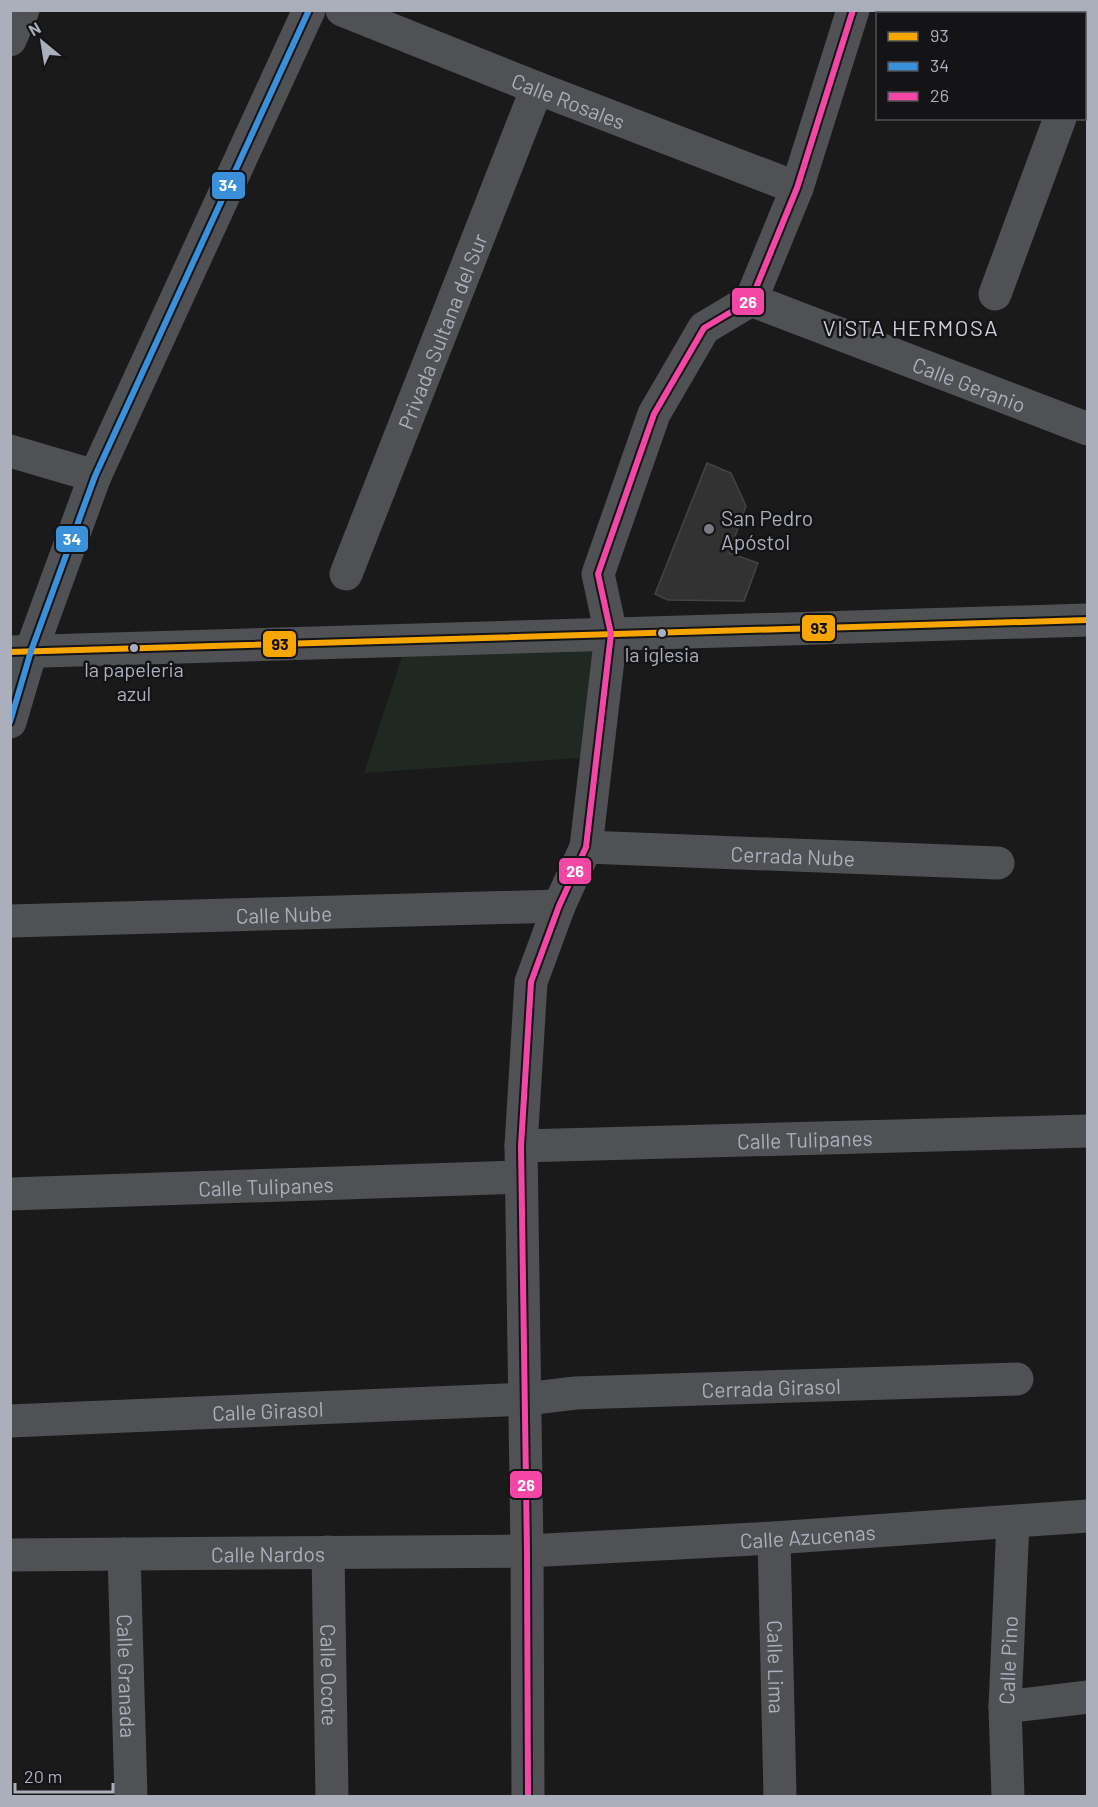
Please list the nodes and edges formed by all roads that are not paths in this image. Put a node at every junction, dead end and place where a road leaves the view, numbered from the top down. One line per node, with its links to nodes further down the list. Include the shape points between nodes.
1 (23, 10): 5 (street)
2 (309, 10): 13 (street)
3 (342, 10): 6 (street, Calle Rosales)
4 (853, 10): 8 (street)
5 (10, 40)
6 (537, 88): 8 (street, Calle Rosales); 14 (street, Privada Sultana del Sur)
7 (1059, 120): 9 (street)
8 (797, 188): 10 (street)
9 (995, 294)
10 (751, 300): 11 (street, Calle Geranio); 16 (street, via 705,328 654,414 598,574)
11 (1088, 429)
12 (10, 451): 13 (street)
13 (94, 476): 17 (street)
14 (346, 574)
15 (1088, 620): 16 (street)
16 (610, 634): 17 (street); 19 (street)
17 (21, 651): 18 (street)
18 (10, 722)
19 (586, 847): 20 (street, Cerrada Nube); 21 (street)
20 (998, 862)
21 (559, 906): 22 (street, Calle Nube); 24 (street, via 531,982)
22 (10, 921)
23 (1088, 1131): 24 (street, Calle Tulipanes)
24 (521, 1161): 25 (street, Calle Tulipanes); 27 (street)
25 (10, 1194)
26 (1017, 1379): 27 (street, Cerrada Girasol, via 576,1393)
27 (525, 1399): 28 (street, Calle Girasol); 32 (street)
28 (10, 1421)
29 (1088, 1516): 30 (street, Calle Azucenas)
30 (1012, 1522): 31 (street, Calle Azucenas); 37 (street, Calle Pino)
31 (774, 1538): 32 (street, Calle Azucenas); 41 (street, Calle Lima)
32 (527, 1551): 33 (street, Calle Nardos); 40 (street)
33 (328, 1552): 34 (street, Calle Nardos); 39 (street, Calle Ocote)
34 (124, 1554): 35 (street, Calle Nardos); 38 (street, Calle Granada)
35 (10, 1555)
36 (1088, 1697): 37 (street)
37 (1005, 1707): 42 (street, Calle Pino)
38 (131, 1797)
39 (332, 1797)
40 (528, 1797)
41 (780, 1797)
42 (1008, 1797)

